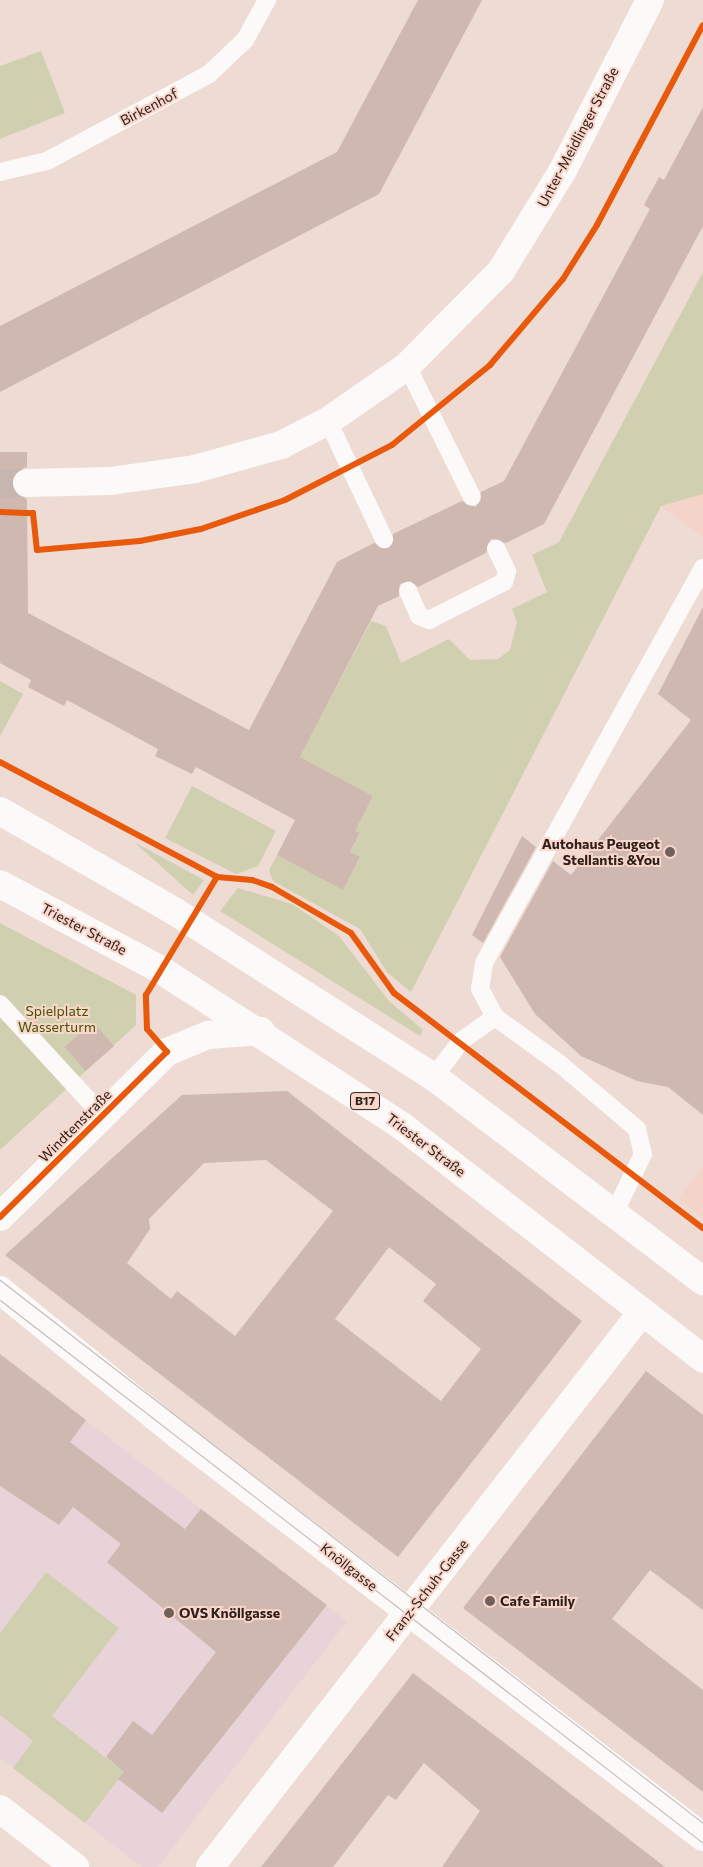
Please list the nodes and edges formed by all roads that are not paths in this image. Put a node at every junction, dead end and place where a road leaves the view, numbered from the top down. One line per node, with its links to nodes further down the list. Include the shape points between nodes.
1 (267, 0): 3 (lane, Birkenhof, via 245,40 209,74 48,161)
2 (650, 0): 4 (street, Unter-Meidlinger Straße, via 562,172 501,271)
3 (0, 172)
4 (407, 366): 5 (street, Unter-Meidlinger Straße); 7 (lane)
5 (328, 421): 6 (street, Unter-Meidlinger Straße, via 280,445 195,469 110,481); 8 (lane)
6 (27, 483)
7 (472, 496)
8 (384, 539)
9 (496, 548): 11 (lane, via 507,571 504,582 429,620 419,616)
10 (703, 568): 15 (lane, via 484,963 480,990)
11 (408, 591)
12 (0, 811): 17 (street, via 174,911)
13 (0, 884): 16 (street, Triester Straße / B17, via 161,970)
14 (0, 1004): 18 (lane)
15 (495, 1017): 17 (lane, via 461,1041); 19 (lane, via 637,1129 643,1154)
16 (262, 1031): 18 (street, Windtenstraße, via 208,1035 167,1052); 23 (street, Triester Straße / B17, via 402,1126)
17 (434, 1077): 19 (street)
18 (103, 1116): 20 (street, Windtenstraße)
19 (616, 1212): 21 (street)
20 (0, 1217)
21 (703, 1281)
22 (0, 1290): 25 (street, Knöllgasse, via 179,1436)
23 (642, 1312): 24 (street, Triester Straße / B17); 25 (street, Franz-Schuh-Gasse)
24 (703, 1359)
25 (409, 1614): 27 (street, Knöllgasse); 29 (street, Franz-Schuh-Gasse)
26 (0, 1809): 28 (street)
27 (703, 1837)
28 (75, 1867)
29 (210, 1867)

